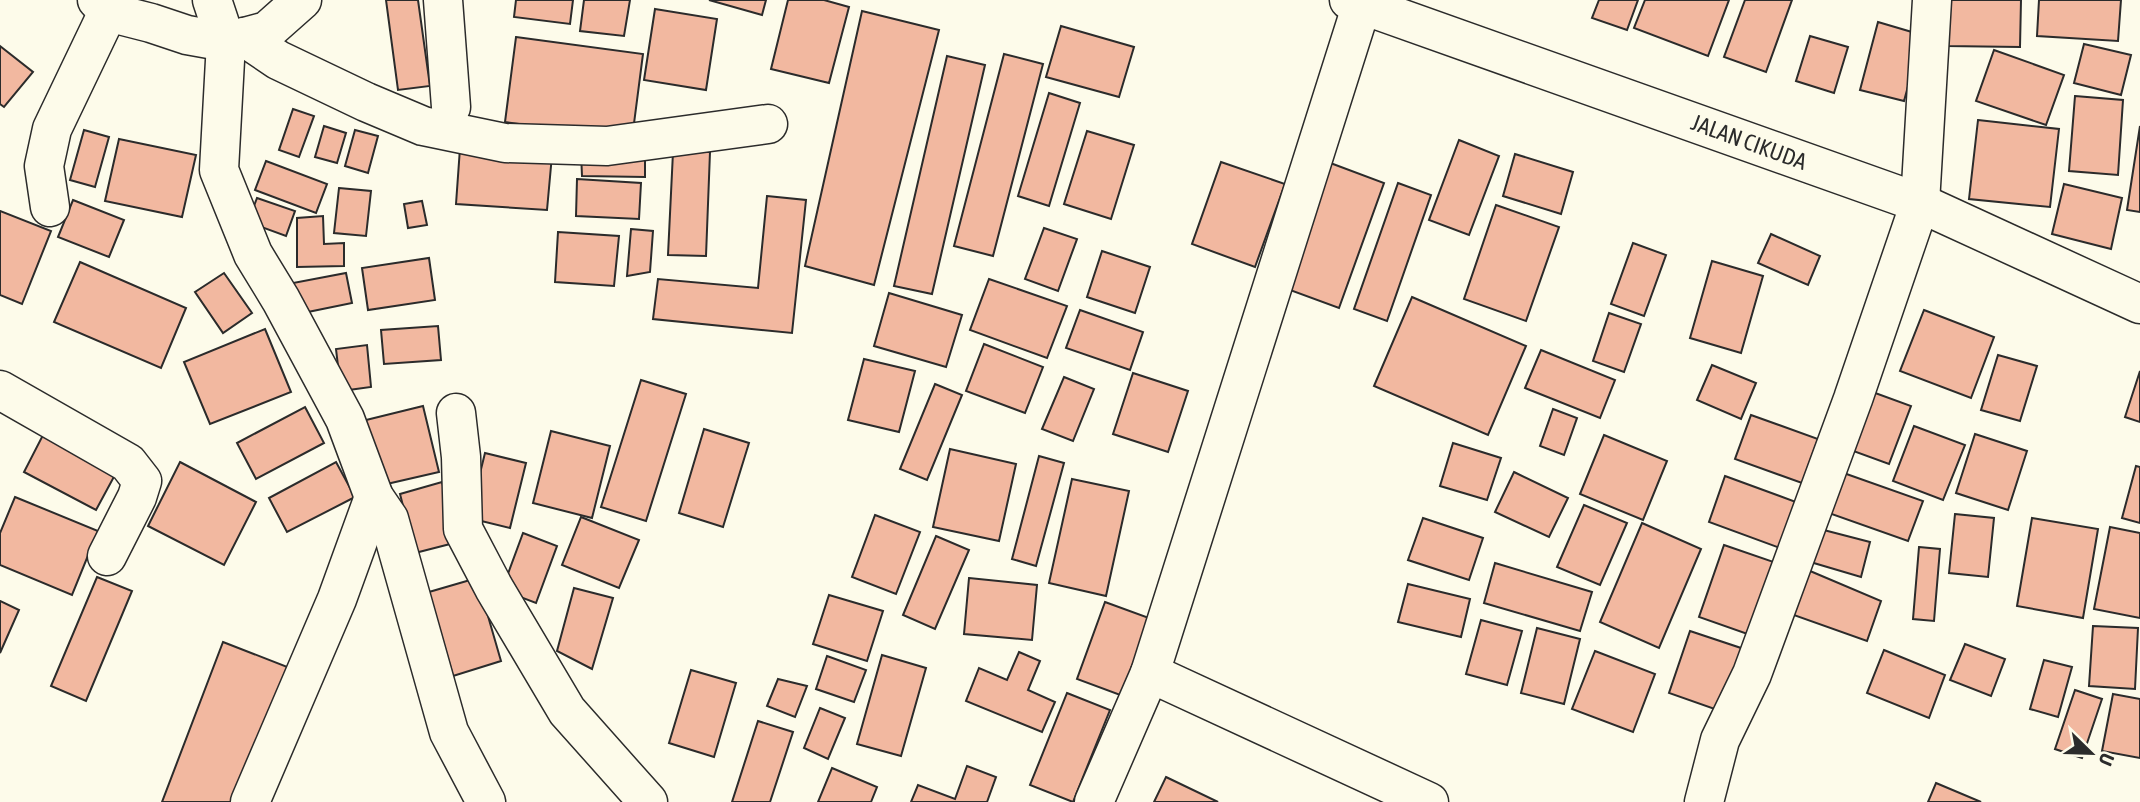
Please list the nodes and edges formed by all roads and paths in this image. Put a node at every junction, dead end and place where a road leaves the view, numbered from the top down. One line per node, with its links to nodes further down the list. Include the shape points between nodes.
1 (212, 0): 7 (street)
2 (302, 0): 7 (street, via 267,31)
3 (443, 0): 8 (street)
4 (1932, 0): 10 (street)
5 (1356, 2): 10 (street, JALAN CIKUDA); 17 (street)
6 (103, 6): 7 (street, via 187,35); 11 (street, via 52,129 44,166)
7 (235, 39): 9 (street, via 424,126 505,143 607,146); 15 (street, via 219,170 253,254 345,419)
8 (452, 107)
9 (768, 124)
10 (1920, 203): 12 (street, JALAN CIKUDA); 23 (street, via 1752,674 1720,740)
11 (50, 207)
12 (2140, 304)
13 (0, 390): 16 (street, via 128,463 142,481)
14 (456, 413): 20 (street, via 463,529 567,711)
15 (374, 497): 18 (street, via 337,599); 19 (street, via 389,519 449,732)
16 (107, 556)
17 (1150, 673): 21 (street); 22 (street)
18 (250, 802)
19 (486, 802)
20 (648, 802)
21 (1094, 802)
22 (1429, 802)
23 (1704, 802)

